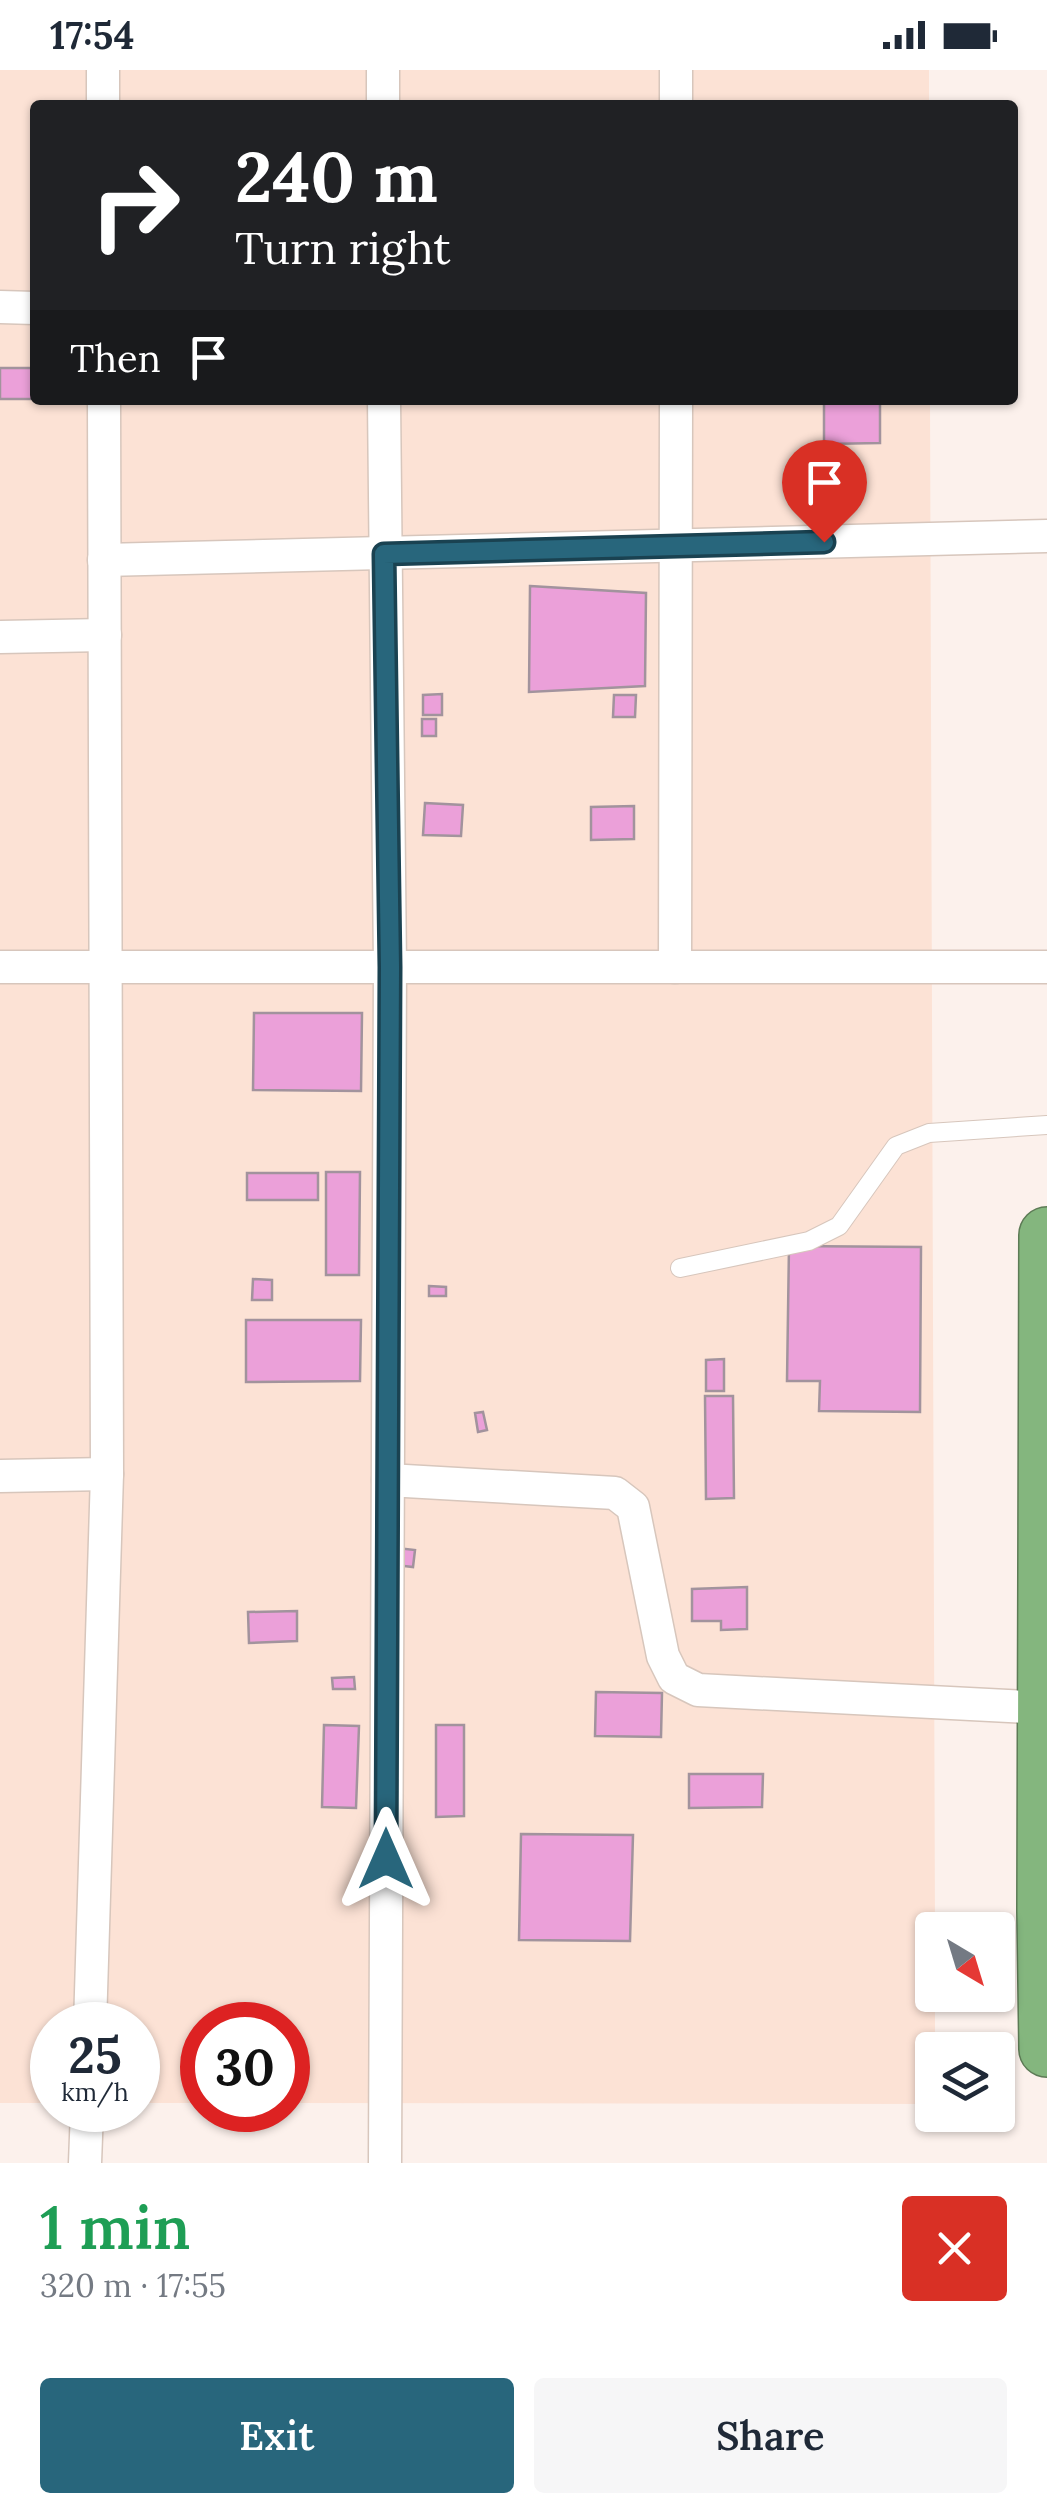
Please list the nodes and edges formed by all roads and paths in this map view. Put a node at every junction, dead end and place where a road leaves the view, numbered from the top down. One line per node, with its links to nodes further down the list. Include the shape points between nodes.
1 (103, 70): 4 (street)
2 (382, 70): 5 (street)
3 (676, 70): 6 (street)
4 (104, 100)
5 (383, 100)
6 (676, 100)
7 (0, 307): 8 (street)
8 (30, 308)
9 (104, 405): 15 (street)
10 (384, 405): 14 (street)
11 (676, 405): 13 (street)
12 (1047, 536): 13 (street)
13 (675, 546): 14 (street); 21 (street)
14 (384, 554): 15 (street); 20 (street)
15 (104, 560): 16 (street)
16 (105, 635): 17 (street); 19 (street)
17 (0, 637)
18 (0, 967): 19 (street)
19 (106, 967): 20 (street); 26 (street)
20 (390, 967): 21 (street); 28 (street)
21 (675, 967): 22 (street)
22 (1047, 967)
23 (1047, 1125): 25 (lane, via 930,1134 896,1146 839,1226 809,1240)
24 (1047, 1235): 29 (highway)
25 (680, 1268)
26 (106, 1474): 27 (street); 32 (street)
27 (0, 1476)
28 (388, 1480): 30 (street, via 616,1493 632,1507 663,1656 674,1678 698,1690); 36 (street)
29 (1046, 1614): 30 (highway)
30 (1045, 1708): 31 (highway)
31 (1046, 1912): 33 (highway)
32 (91, 2002)
33 (1047, 2049)
34 (87, 2132): 35 (street)
35 (86, 2163)
36 (385, 2163)

